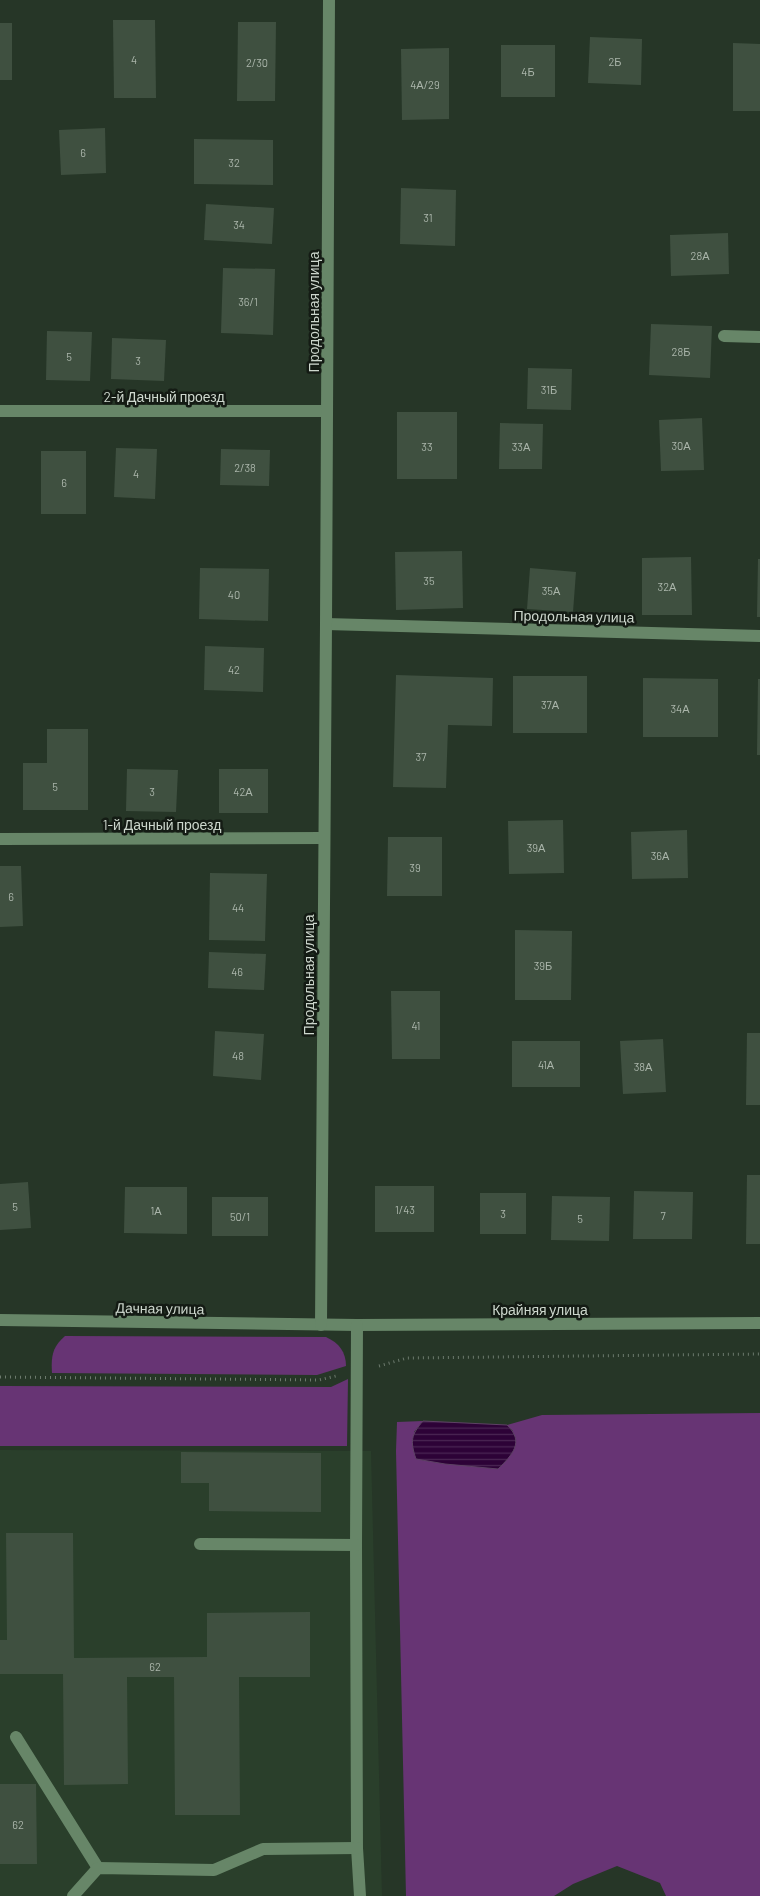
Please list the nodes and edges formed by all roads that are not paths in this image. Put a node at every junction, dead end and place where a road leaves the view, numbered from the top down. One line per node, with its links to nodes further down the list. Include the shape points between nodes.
1 (329, 0): 5 (street, Продольная улица)
2 (724, 336): 3 (street)
3 (760, 336)
4 (0, 411): 5 (street, 2-й Дачный проезд)
5 (327, 411): 6 (street, Продольная улица)
6 (326, 624): 7 (street, Продольная улица); 8 (street, Продольная улица)
7 (760, 636)
8 (324, 838): 9 (street, 1-й Дачный проезд); 12 (street, Продольная улица)
9 (0, 839)
10 (0, 1320): 12 (street, Дачная улица)
11 (760, 1323): 13 (street, Крайняя улица)
12 (320, 1325): 13 (street, Крайняя улица)
13 (357, 1325): 15 (street)
14 (200, 1544): 15 (street)
15 (356, 1545): 17 (street)
16 (16, 1737): 18 (street)
17 (357, 1848): 18 (street, via 263,1850 214,1870); 20 (street)
18 (98, 1868): 19 (street)
19 (72, 1896)
20 (360, 1896)

